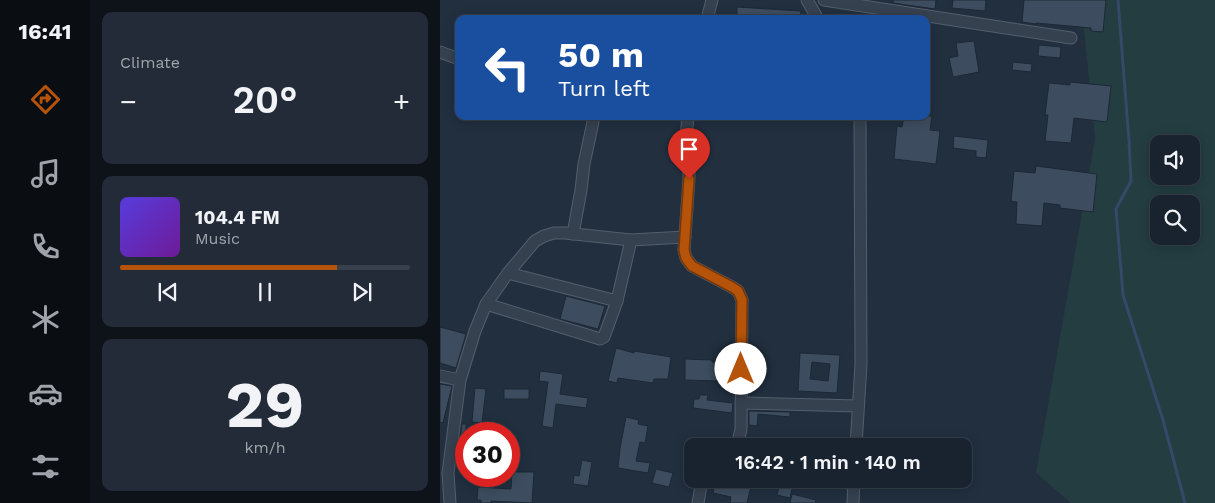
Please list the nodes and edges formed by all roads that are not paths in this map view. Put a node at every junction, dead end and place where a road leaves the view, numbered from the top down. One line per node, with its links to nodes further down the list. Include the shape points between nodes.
1 (712, 0): 5 (street)
2 (807, 0): 6 (street)
3 (824, 0): 4 (street)
4 (881, 9): 7 (street)
5 (708, 15)
6 (816, 15)
7 (920, 15)
8 (930, 16): 9 (street)
9 (1071, 38)
10 (440, 52): 11 (street)
11 (455, 58)
12 (593, 120): 15 (street)
13 (688, 120): 16 (street, via 689,179)
14 (860, 120): 24 (street)
15 (574, 234): 17 (street); 18 (street, via 544,236 534,242)
16 (685, 237): 17 (street); 23 (street, via 684,250 692,266 738,291 742,300)
17 (631, 240): 19 (street)
18 (508, 273): 19 (street); 20 (street)
19 (617, 301): 20 (street, via 604,337 600,339)
20 (486, 304): 22 (street)
21 (440, 376): 22 (street)
22 (460, 380): 29 (street, via 448,473)
23 (741, 403): 24 (street); 25 (street)
24 (858, 406): 26 (street)
25 (739, 438)
26 (856, 438)
27 (701, 488): 30 (street)
28 (854, 488): 31 (street)
29 (450, 503)
30 (698, 503)
31 (853, 503)

